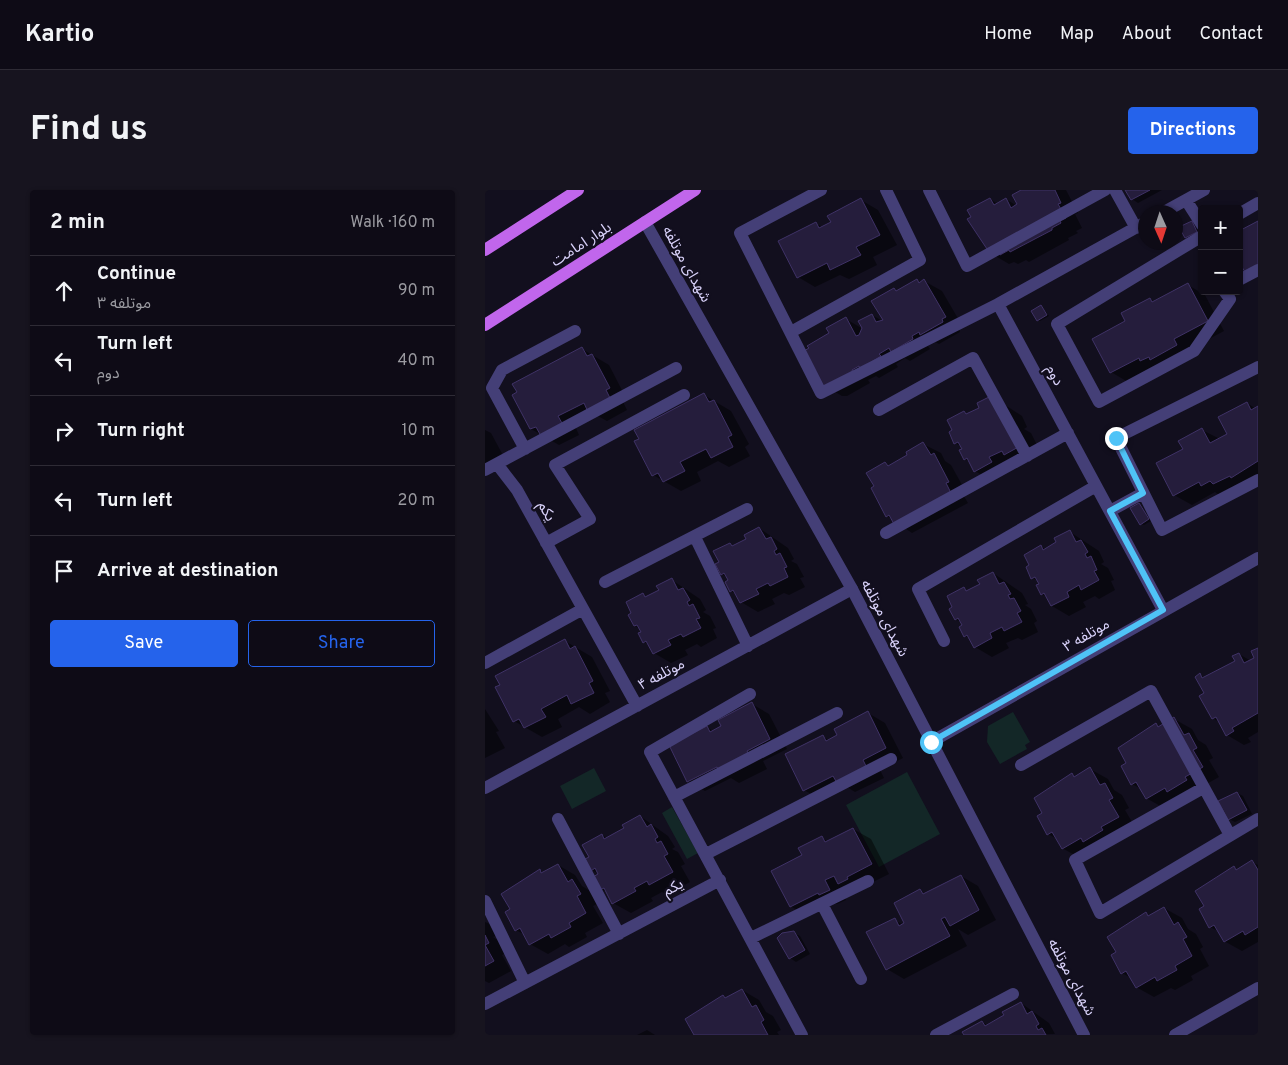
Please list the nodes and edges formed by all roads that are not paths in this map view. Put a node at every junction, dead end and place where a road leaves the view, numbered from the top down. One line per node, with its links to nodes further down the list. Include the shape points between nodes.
1 (578, 190): 18 (main road)
2 (695, 190): 15 (main road, بلوار امامت)
3 (821, 190): 25 (street, via 741,233)
4 (886, 190): 25 (street, via 920,260)
5 (929, 190): 6 (street, via 967,266)
6 (1105, 190)
7 (1115, 190): 14 (street)
8 (1204, 190): 9 (street)
9 (1186, 200): 11 (street); 13 (street)
10 (1258, 203): 12 (street)
11 (1177, 205)
12 (1243, 212)
13 (1198, 219)
14 (1138, 221)
15 (645, 222): 23 (main road, بلوار امامت); 45 (street, شهدای موتلفه)
16 (1138, 227): 22 (street)
17 (1198, 238): 21 (street, via 1057,324 1099,402 1194,351 1230,300)
18 (485, 250)
19 (1258, 270): 20 (street)
20 (1243, 278)
21 (1227, 295)
22 (999, 304): 25 (street, via 821,393); 30 (street, دوم)
23 (485, 325)
24 (575, 331): 31 (street, via 503,370 492,388)
25 (791, 332)
26 (1258, 367): 37 (street, via 1116,438)
27 (676, 368): 31 (street)
28 (684, 395): 42 (street, via 555,465 590,519)
29 (879, 410): 32 (street, via 973,358)
30 (1068, 433): 32 (street); 36 (street, دوم)
31 (525, 449): 33 (street)
32 (1027, 456): 40 (street)
33 (497, 464): 34 (street); 42 (street, یکم, via 517,490)
34 (485, 470)
35 (1258, 480): 37 (street, via 1162,530)
36 (1096, 486): 39 (street, دوم); 48 (street, via 918,589)
37 (1143, 493): 39 (street)
38 (747, 509): 41 (street)
39 (1110, 511): 47 (street, دوم)
40 (886, 534)
41 (695, 537): 44 (street); 49 (street)
42 (546, 543): 46 (street, یکم)
43 (1258, 558): 47 (street, موتلفه ۳)
44 (605, 582)
45 (852, 589): 49 (street, موتلفه ۴); 54 (street, شهدای موتلفه)
46 (583, 608): 50 (street); 52 (street, یکم)
47 (1163, 610): 54 (street, موتلفه ۳)
48 (944, 641)
49 (748, 646): 52 (street, موتلفه ۴)
50 (485, 662)
51 (750, 694): 59 (street, via 649,752)
52 (637, 706): 57 (street, موتلفه ۴)
53 (837, 713): 59 (street)
54 (931, 742): 77 (street, شهدای موتلفه)
55 (891, 759): 63 (street)
56 (1021, 765): 58 (street, via 1151,691)
57 (485, 788)
58 (1203, 788): 62 (street); 62 (street, via 1075,860 1100,913)
59 (675, 797): 63 (street)
60 (558, 819): 68 (street)
61 (1258, 819): 62 (street)
62 (1229, 836)
63 (706, 854): 64 (street)
64 (720, 880): 68 (street, یکم); 69 (street)
65 (868, 881): 67 (street)
66 (485, 901): 71 (street)
67 (822, 904): 69 (street); 70 (street)
68 (619, 934): 71 (street, یکم)
69 (751, 938): 75 (street)
70 (861, 979)
71 (525, 983): 74 (street, یکم)
72 (1258, 988): 78 (street)
73 (1013, 994): 76 (street)
74 (485, 1004)
75 (802, 1035)
76 (936, 1035)
77 (1084, 1035)
78 (1175, 1035)

